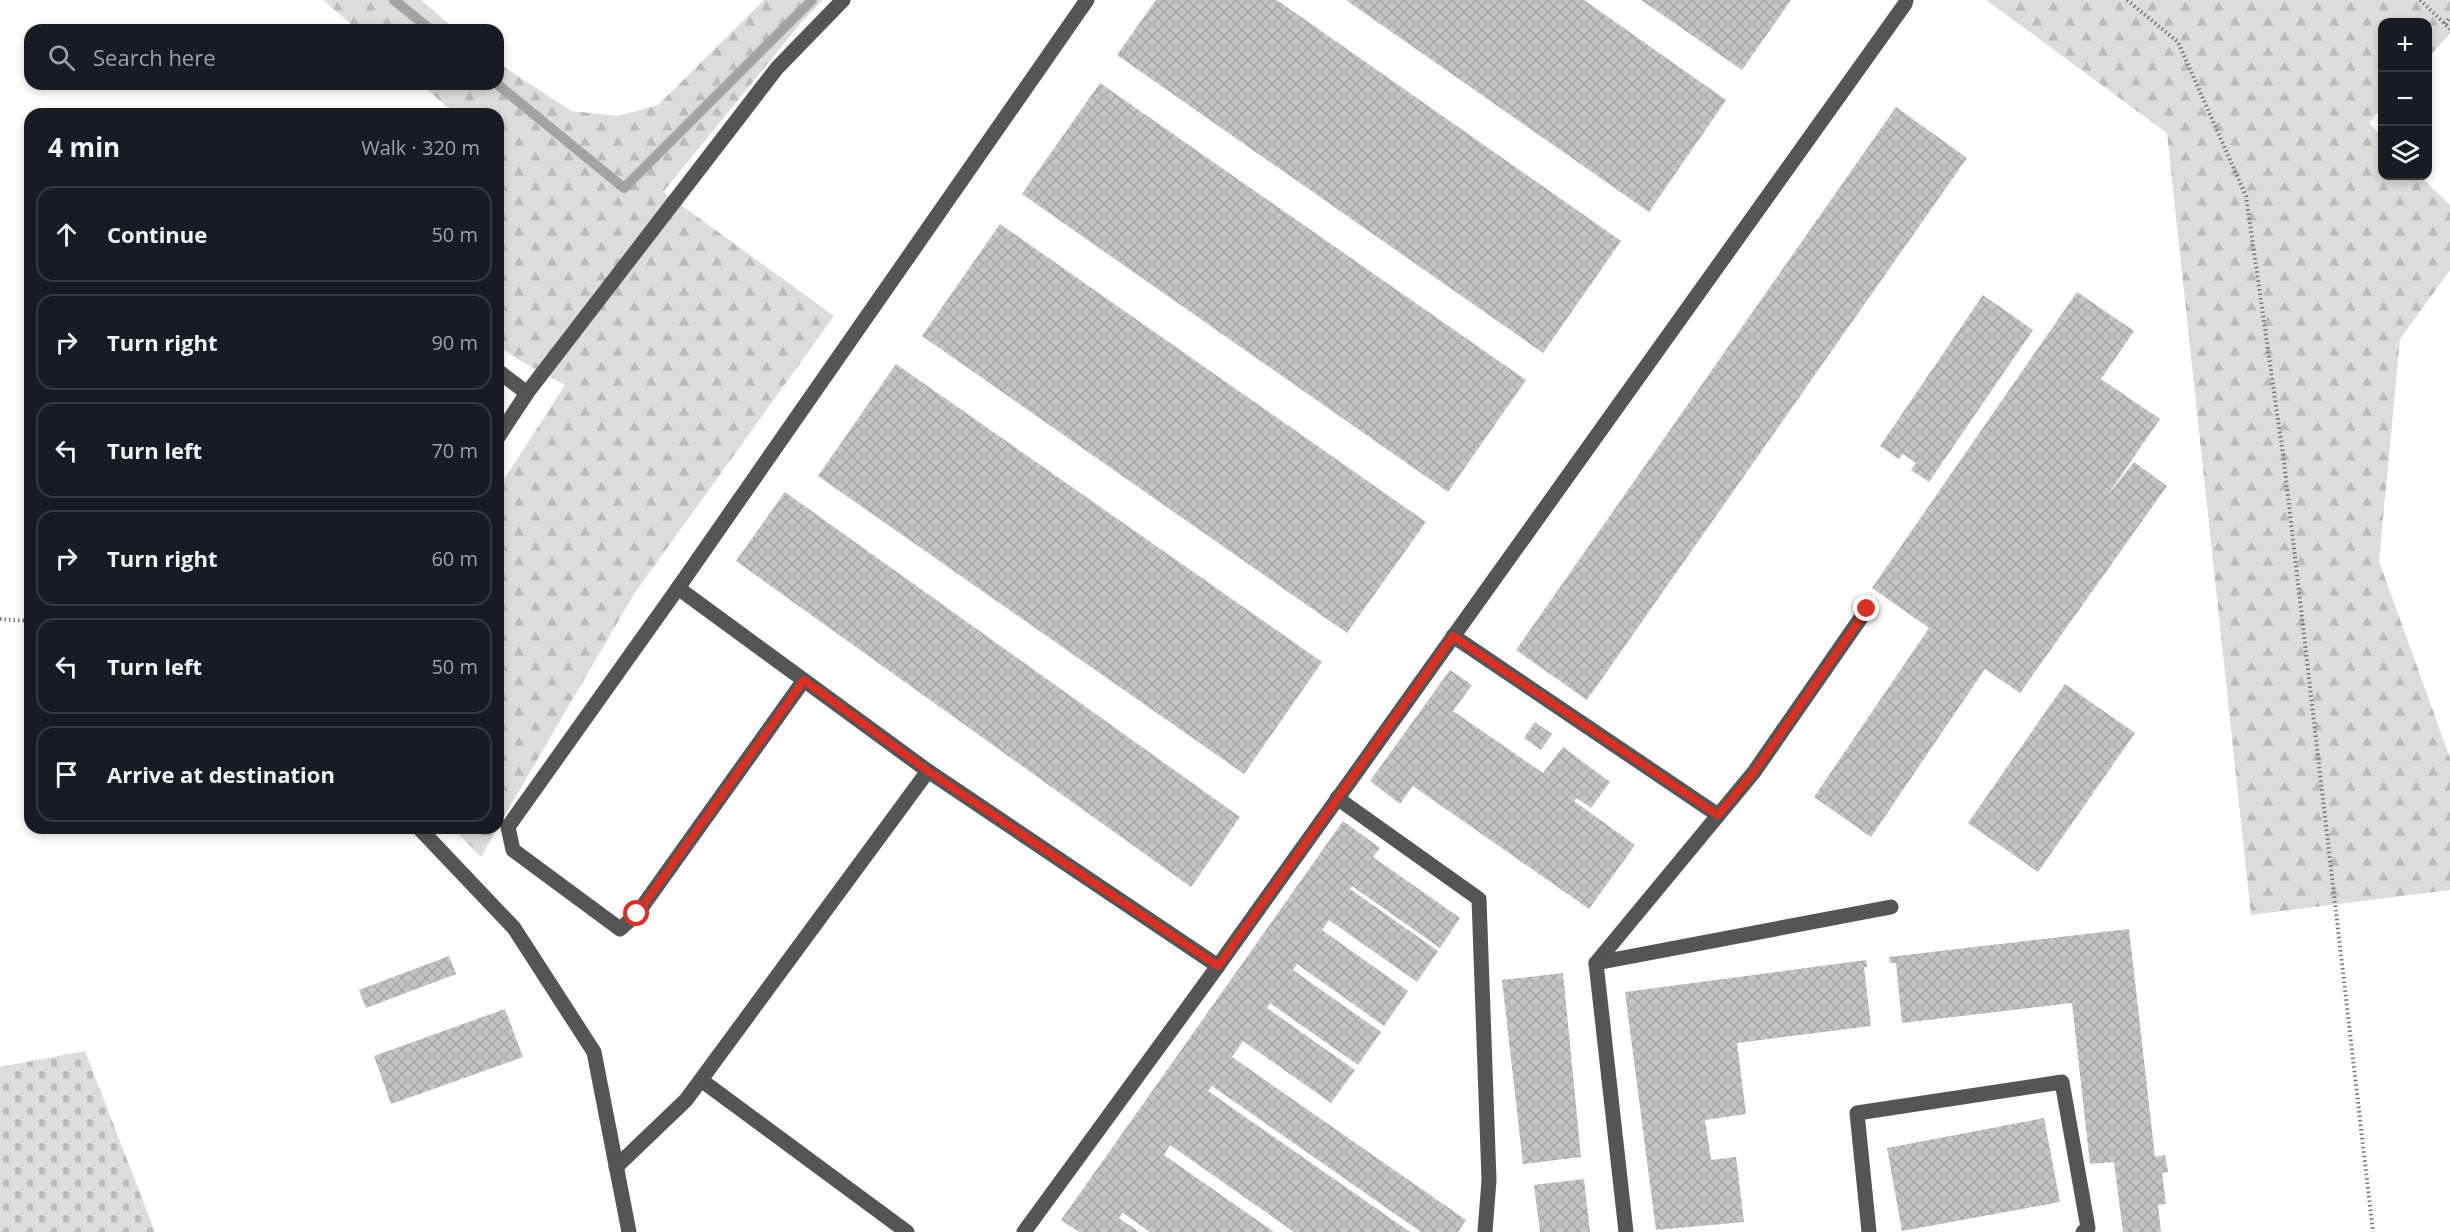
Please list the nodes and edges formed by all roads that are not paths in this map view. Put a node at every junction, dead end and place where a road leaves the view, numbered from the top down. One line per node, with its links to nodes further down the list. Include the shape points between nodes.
1 (843, 0): 5 (street, via 777,68)
2 (1087, 0): 7 (street)
3 (1906, 0): 9 (street)
4 (504, 376): 5 (street)
5 (527, 393): 6 (street)
6 (504, 427)
7 (678, 588): 10 (street); 10 (street, via 508,827 513,850 620,929 637,914)
8 (1867, 609): 13 (street, via 1754,772)
9 (1453, 636): 12 (street); 13 (street)
10 (804, 680): 11 (street)
11 (928, 771): 17 (street); 18 (street)
12 (1337, 798): 17 (street); 23 (street, via 1479,899 1489,1180)
13 (1718, 815): 16 (street)
14 (425, 834): 19 (street, via 514,928 594,1053)
15 (1891, 907): 16 (street)
16 (1596, 963): 24 (street)
17 (1218, 966): 22 (street)
18 (701, 1080): 19 (street, via 686,1100); 21 (street)
19 (616, 1167): 20 (street)
20 (629, 1232)
21 (907, 1232)
22 (1024, 1232)
23 (1485, 1232)
24 (1626, 1232)
25 (1869, 1232): 26 (street, via 1857,1113 2062,1082 2088,1228)
26 (2083, 1232)

